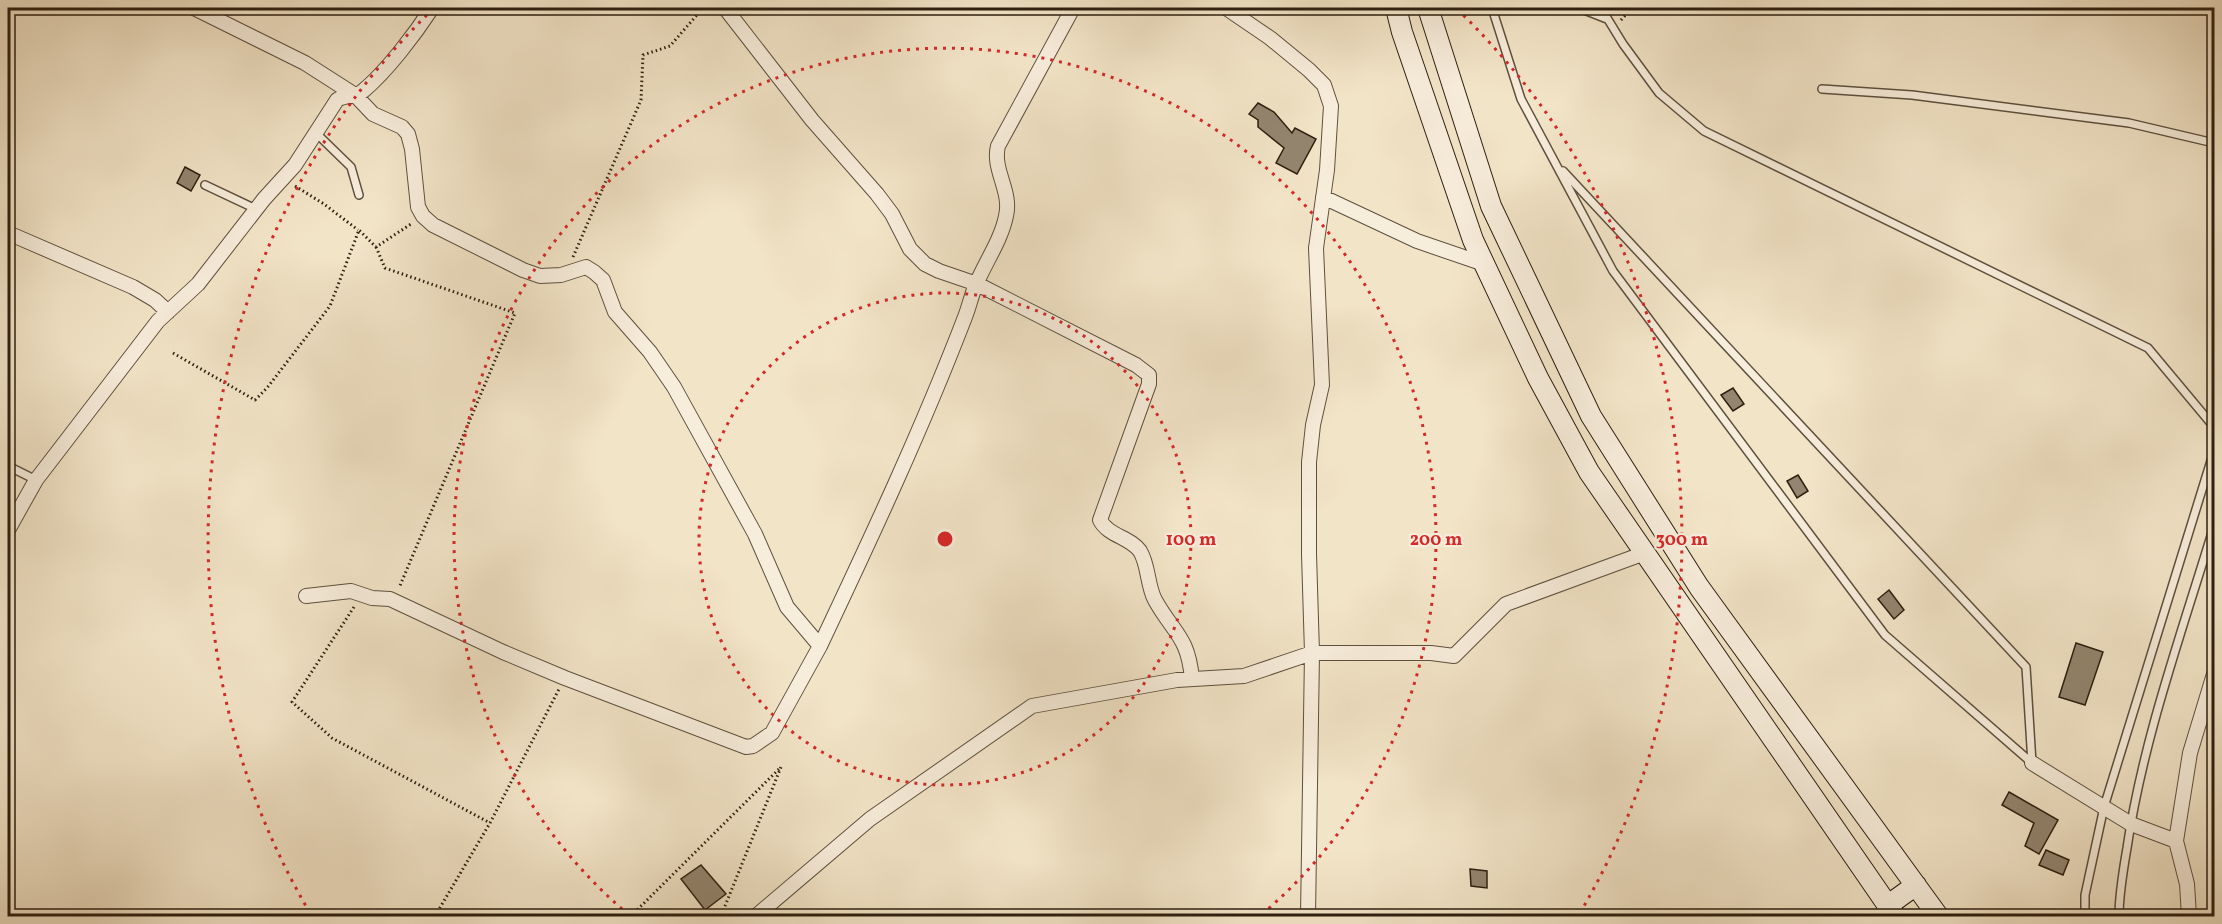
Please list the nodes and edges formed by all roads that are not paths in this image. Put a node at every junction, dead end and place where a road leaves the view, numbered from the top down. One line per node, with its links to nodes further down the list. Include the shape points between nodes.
1 (194, 8): 13 (street, via 305,63)
2 (432, 8): 13 (street, via 394,58 362,93)
3 (725, 8): 23 (street, via 812,120 877,194 910,249 939,271)
4 (1073, 8): 23 (street, via 998,146 995,156 1006,194 1006,218)
5 (1226, 8): 19 (street, via 1270,38 1324,85 1331,106)
6 (1396, 8): 22 (main road)
7 (1428, 8): 41 (main road, via 1491,206 1591,416 1699,587)
8 (1492, 8): 16 (lane, via 1521,99)
9 (1579, 8): 11 (lane)
10 (1601, 8): 11 (lane)
11 (1607, 19): 25 (lane, via 1659,93 1704,131 2148,348)
12 (1822, 89): 15 (lane, via 1912,95 2130,123)
13 (355, 95): 14 (street, via 337,100); 33 (street, via 373,114 394,122 408,134 418,207 433,225 540,276 585,267 603,280 615,312 674,387 755,534 787,607)
14 (316, 134): 18 (lane, via 351,167); 20 (street)
15 (2214, 143)
16 (1555, 164): 37 (lane, via 1613,271 1885,635); 37 (lane, via 2026,666)
17 (204, 185): 20 (lane)
18 (359, 195)
19 (1323, 197): 22 (street, via 1417,241); 34 (street, via 1316,248 1322,386 1309,462)
20 (256, 209): 24 (street, via 198,284)
21 (8, 233): 24 (street, via 133,287)
22 (1484, 264): 31 (main road, via 1538,378 1589,472)
23 (977, 284): 33 (street, via 908,454); 36 (street, via 1149,375 1100,520 1141,553 1155,600 1185,644)
24 (168, 312): 28 (street)
25 (2214, 427)
26 (2214, 452): 38 (lane)
27 (8, 466): 28 (lane)
28 (36, 480): 30 (street)
29 (2214, 526): 39 (lane, via 2146,754)
30 (8, 530)
31 (1645, 553): 34 (street, via 1506,604 1454,656); 42 (main road)
32 (306, 596): 33 (street, via 351,591 394,601 503,652 737,745 753,746 772,733)
33 (820, 646)
34 (1312, 653): 36 (street, via 1244,676); 44 (street)
35 (2214, 674): 40 (street, via 2190,753)
36 (1192, 679): 43 (street, via 1032,706 870,819)
37 (2032, 763): 38 (street)
38 (2104, 807): 39 (street); 46 (lane, via 2085,895)
39 (2131, 824): 40 (street); 47 (lane)
40 (2176, 842): 48 (street, via 2187,884)
41 (1916, 885): 42 (main road); 45 (main road)
42 (1891, 911)
43 (756, 916)
44 (1308, 916)
45 (1938, 916)
46 (2085, 916)
47 (2119, 916)
48 (2189, 916)

